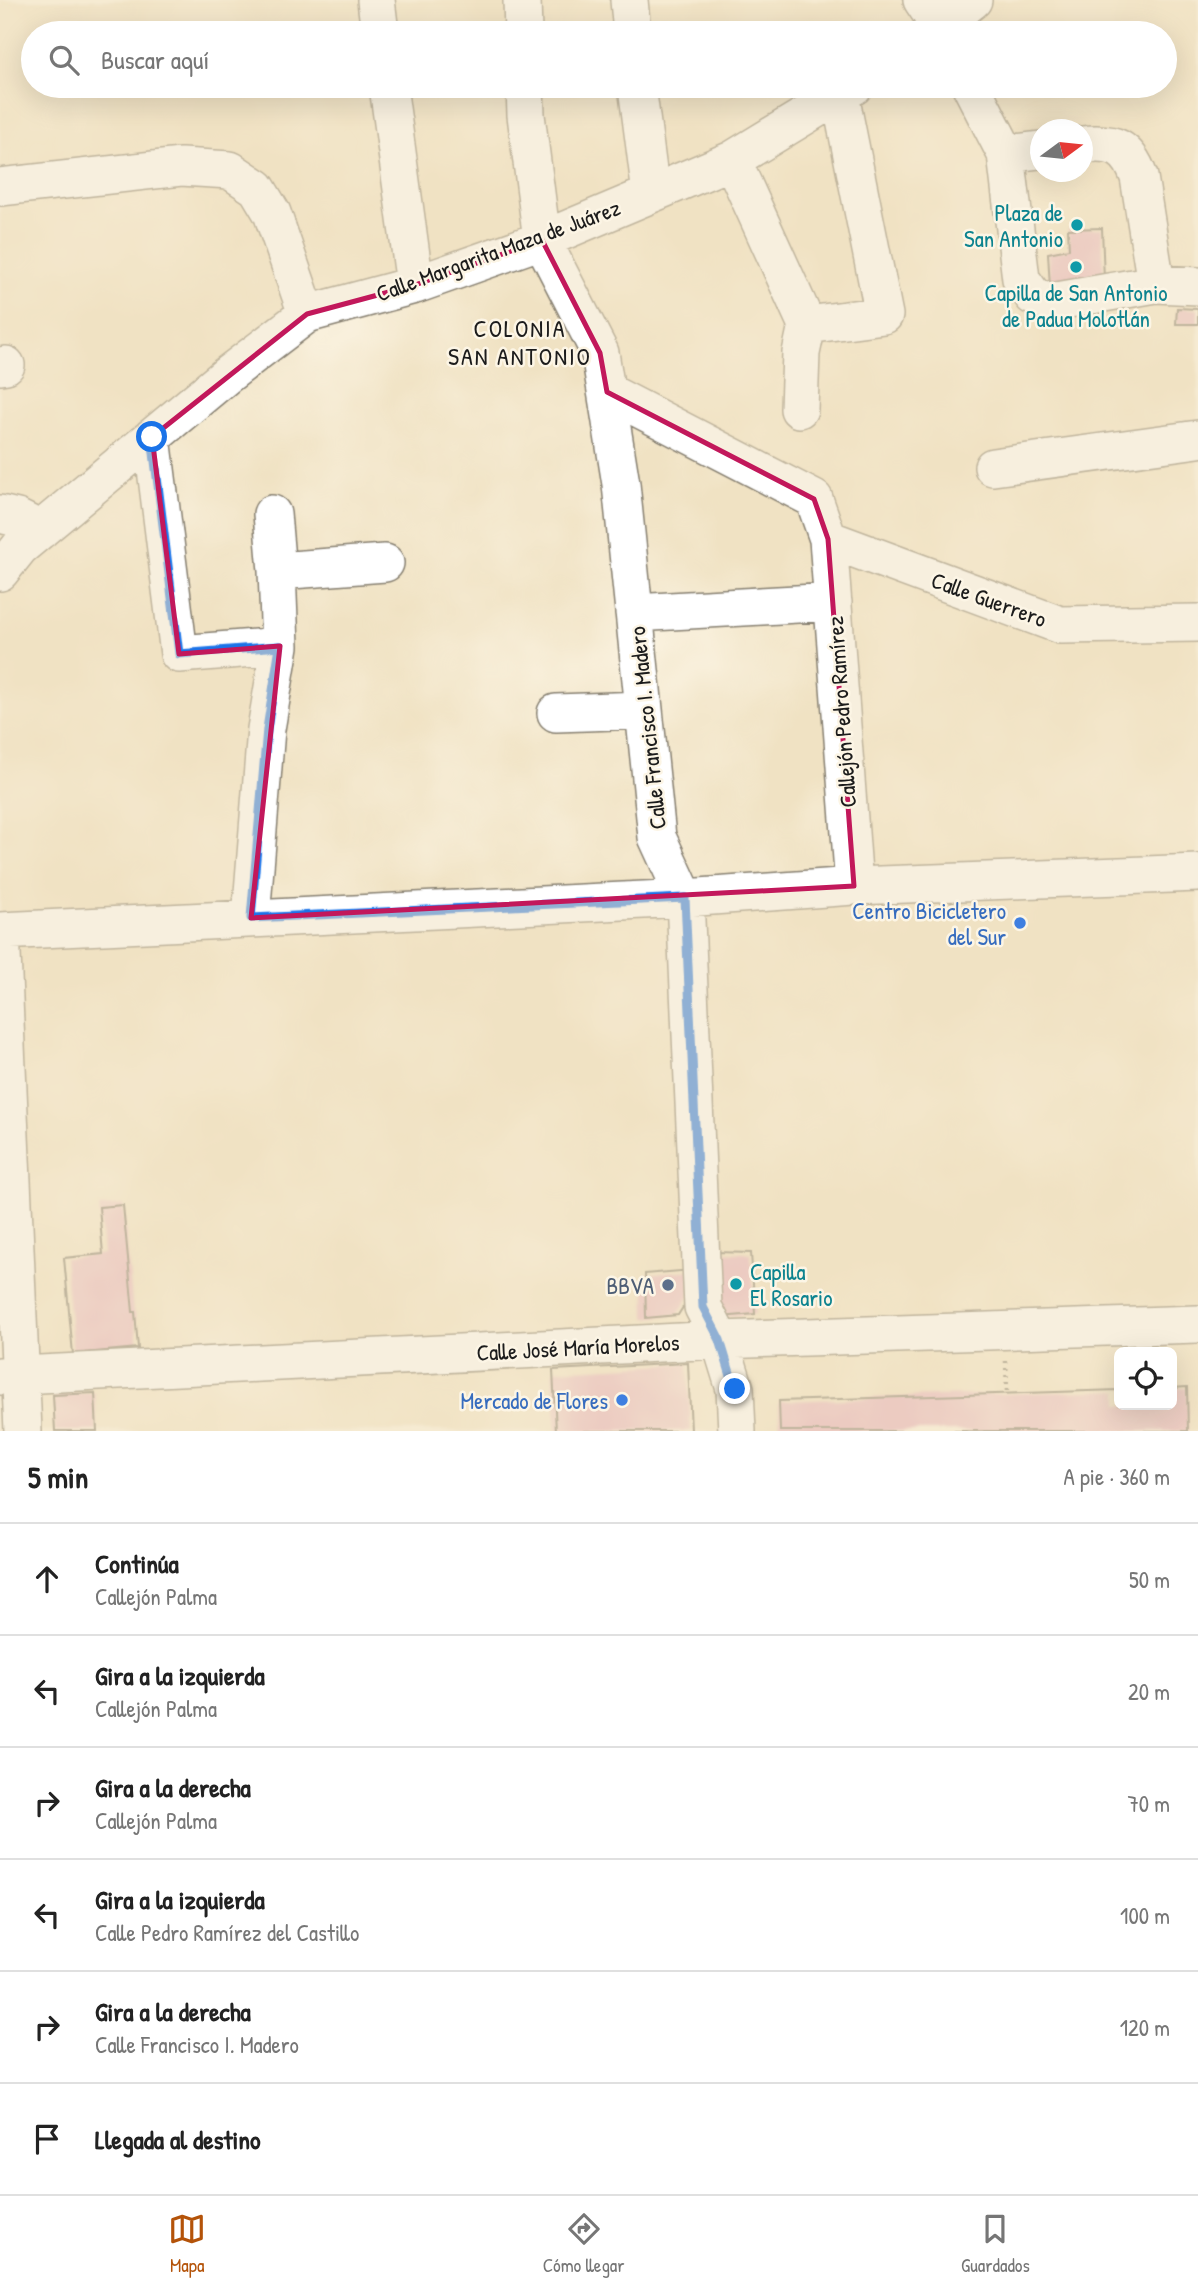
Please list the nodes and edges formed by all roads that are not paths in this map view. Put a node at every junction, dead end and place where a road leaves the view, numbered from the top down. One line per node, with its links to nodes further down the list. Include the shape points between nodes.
1 (376, 0): 5 (street)
2 (522, 0): 6 (street)
3 (629, 0): 7 (street)
4 (973, 0): 8 (street)
5 (379, 21)
6 (523, 21)
7 (631, 21)
8 (937, 21)
9 (390, 98): 22 (street)
10 (525, 98): 20 (street)
11 (639, 98): 19 (street)
12 (835, 98): 17 (street, Calle Margarita Maza de Juárez)
13 (848, 98): 25 (street, via 884,315)
14 (980, 98): 16 (street)
15 (1093, 144): 21 (street, via 1124,150 1133,162)
16 (1023, 152): 21 (street, via 1021,279 1032,296 1051,302)
17 (732, 160): 19 (street, Calle Margarita Maza de Juárez); 25 (street)
18 (0, 187): 24 (street, via 181,167 230,170 257,188 272,213)
19 (651, 194): 20 (street, Calle Margarita Maza de Juárez)
20 (542, 240): 22 (street, Calle Margarita Maza de Juárez); 26 (street, Calle Francisco I. Madero, via 600,352)
21 (1156, 284): 23 (street)
22 (415, 285): 24 (street, Calle Margarita Maza de Juárez)
23 (1198, 286)
24 (307, 314): 28 (street, Calle Margarita Maza de Juárez)
25 (807, 325): 27 (street)
26 (607, 392): 34 (street, Callejón Pedro Ramírez, via 814,499); 39 (street, Calle Francisco I. Madero)
27 (799, 409)
28 (152, 437): 33 (street, Calle Margarita Maza de Juárez); 41 (street, via 179,654)
29 (1198, 439): 30 (street)
30 (993, 467)
31 (0, 514): 33 (street)
32 (272, 514): 36 (street)
33 (41, 530): 37 (street, Calle Margarita Maza de Juárez)
34 (828, 539): 38 (street, Callejón Pedro Ramírez); 40 (street, Calle Guerrero, via 1060,625)
35 (385, 563): 36 (street)
36 (277, 571): 41 (street)
37 (0, 572)
38 (832, 602): 39 (street); 45 (street, Callejón Pedro Ramírez)
39 (634, 613): 42 (street, Calle Francisco I. Madero)
40 (1198, 623)
41 (280, 646): 47 (street, via 267,729)
42 (644, 710): 43 (street); 46 (street, Calle Francisco I. Madero, via 657,837)
43 (556, 713)
44 (1198, 873): 45 (street)
45 (854, 886): 46 (street)
46 (685, 898): 47 (street); 50 (street, Calle Francisco I. Madero, via 703,1307)
47 (251, 918): 48 (street)
48 (1, 931): 51 (street)
49 (1198, 1324): 50 (street, Calle José María Morelos)
50 (720, 1340): 51 (street, Calle José María Morelos); 53 (street, Calle Francisco I. Madero, via 735,1389)
51 (9, 1375): 52 (street)
52 (23, 1431)
53 (737, 1431)

